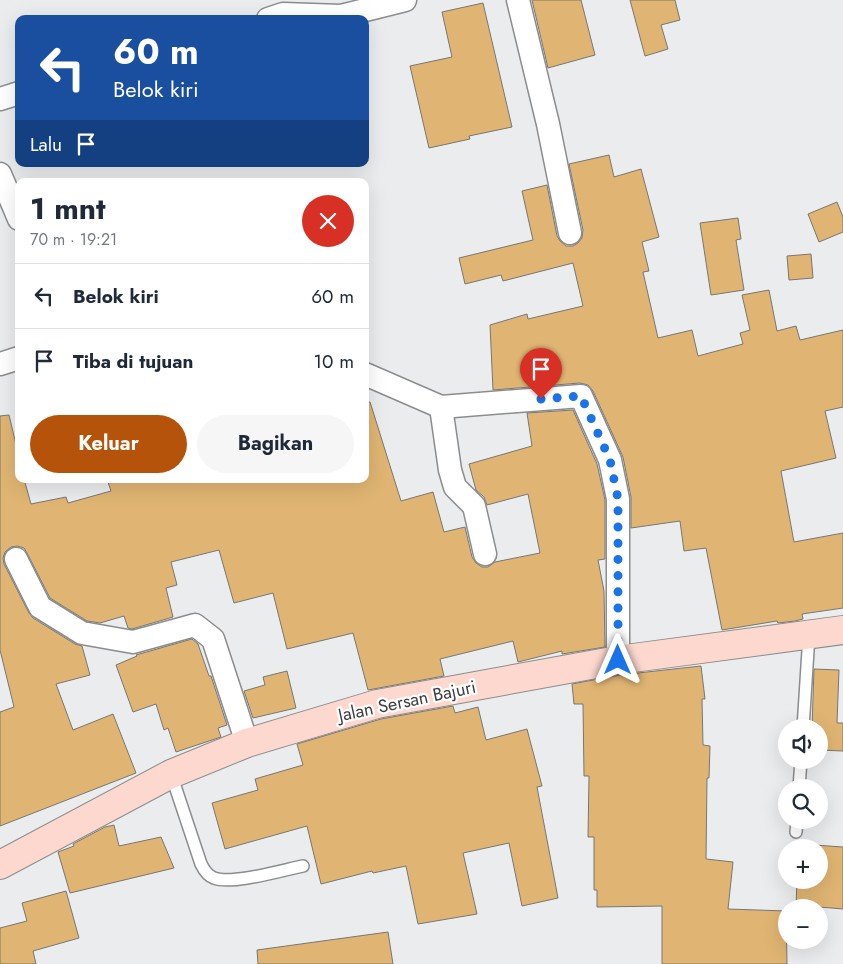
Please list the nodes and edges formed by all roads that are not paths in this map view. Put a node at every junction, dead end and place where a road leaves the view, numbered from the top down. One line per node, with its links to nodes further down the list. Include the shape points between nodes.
1 (518, 0): 10 (street)
2 (396, 1): 5 (street)
3 (280, 15): 4 (street)
4 (312, 15)
5 (345, 15)
6 (15, 94): 7 (street)
7 (0, 99)
8 (0, 174): 9 (street)
9 (15, 210)
10 (570, 233)
11 (15, 359): 12 (street)
12 (0, 364)
13 (369, 376): 14 (street)
14 (442, 407): 15 (street, via 455,487 474,506); 19 (street, via 581,396 610,460 618,499)
15 (485, 554)
16 (16, 559): 21 (street, via 40,607 82,633 133,642 195,625 213,639)
17 (843, 630): 18 (main road, Jalan Sersan Bajuri)
18 (809, 635): 19 (main road, Jalan Sersan Bajuri); 20 (lane)
19 (618, 660): 21 (main road, Jalan Sersan Bajuri, via 377,704)
20 (804, 719)
21 (247, 743): 22 (main road, Jalan Sersan Bajuri)
22 (171, 774): 25 (main road, Jalan Sersan Bajuri); 26 (lane, via 201,864 213,878 242,878)
23 (796, 829): 24 (lane)
24 (796, 832)
25 (0, 865)
26 (303, 866)

